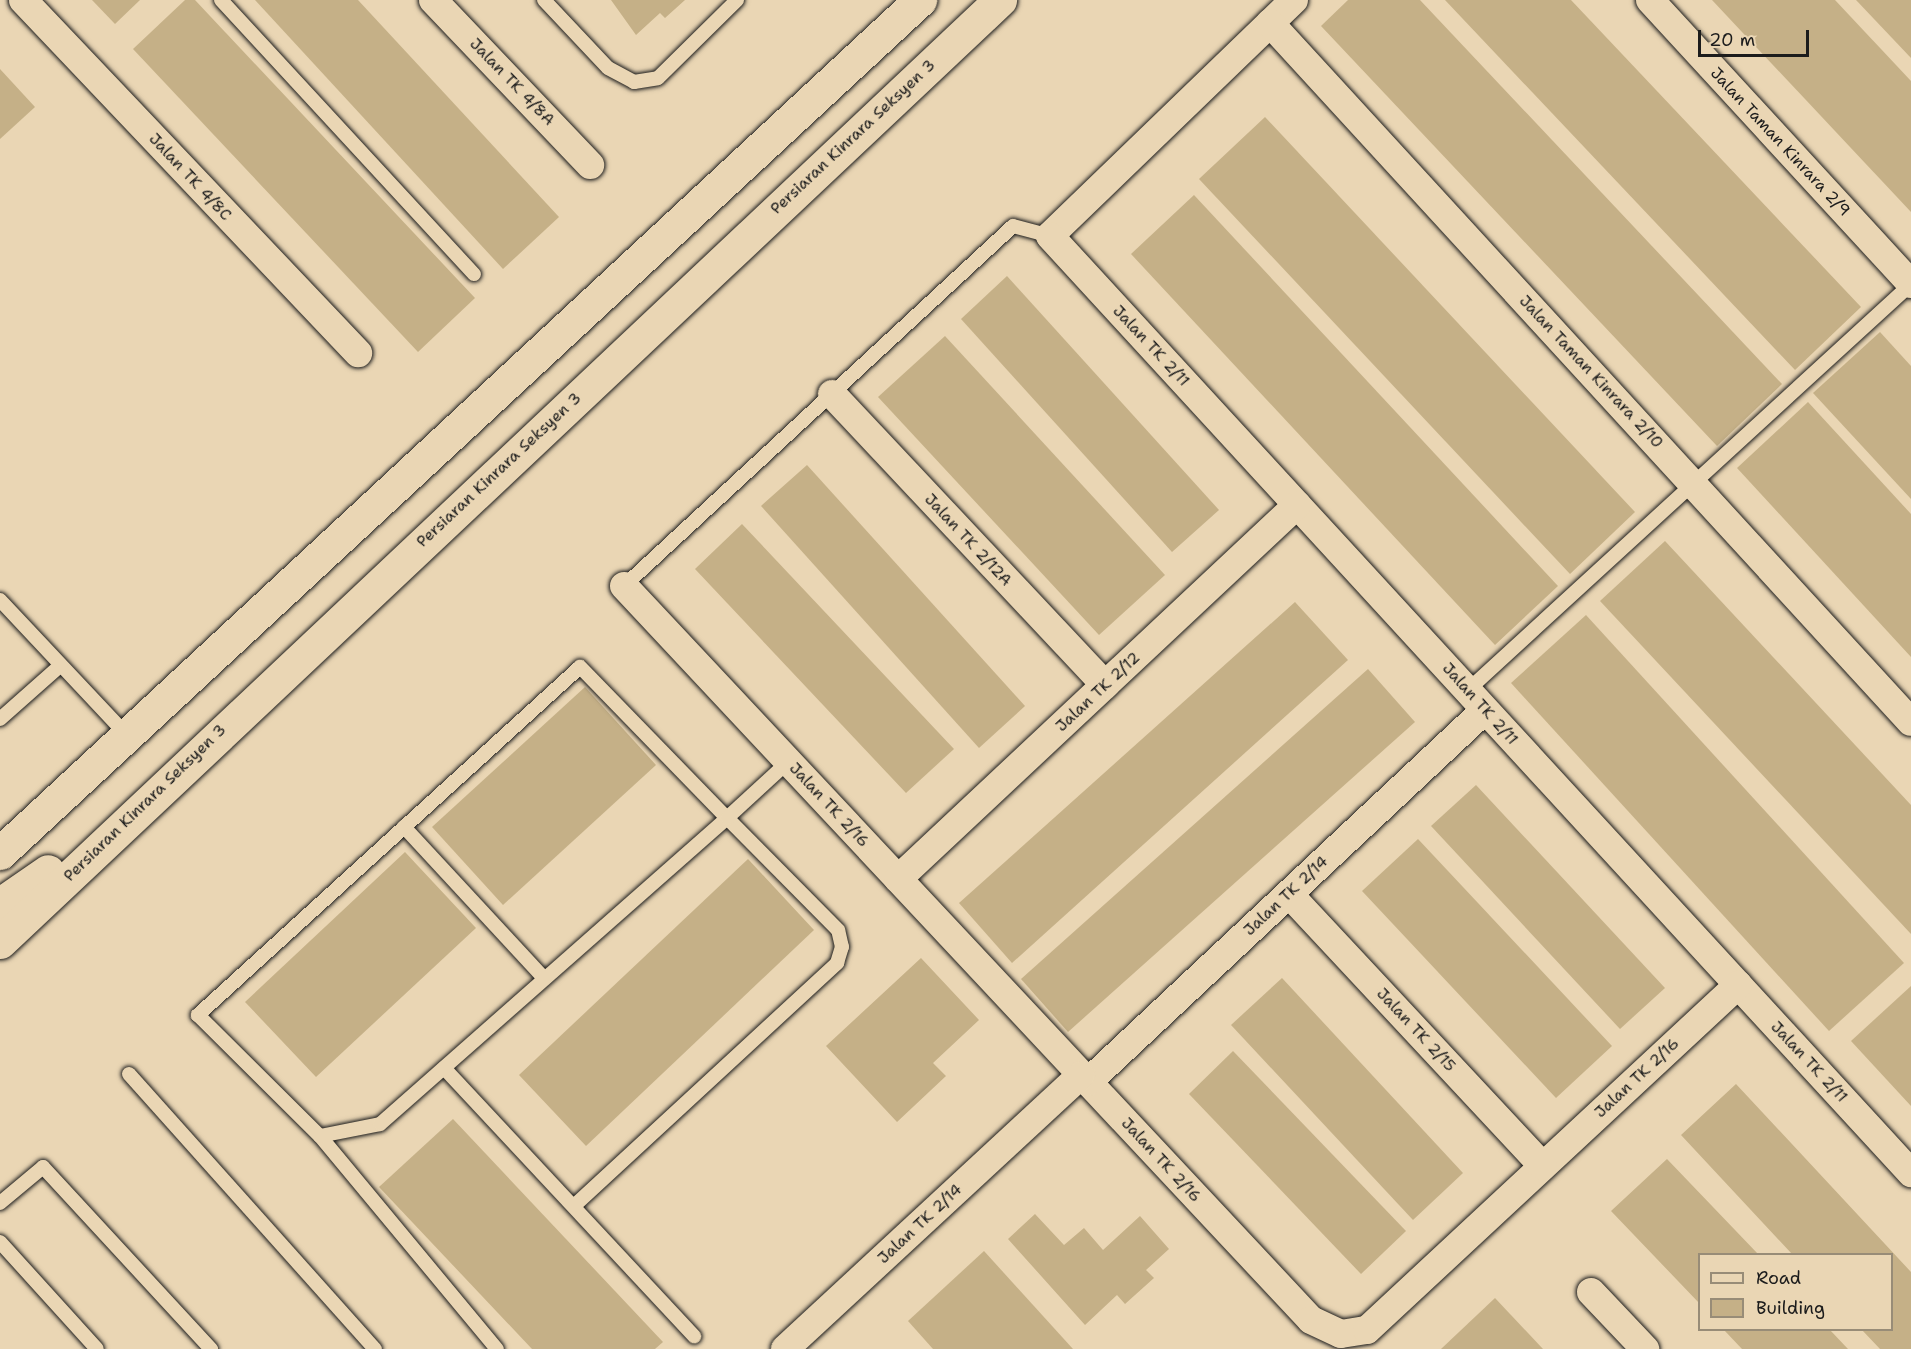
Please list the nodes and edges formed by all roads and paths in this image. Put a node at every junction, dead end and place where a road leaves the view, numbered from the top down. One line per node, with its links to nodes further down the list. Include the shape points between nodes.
1 (23, 0): 15 (street, Jalan TK 4/8C)
2 (221, 0): 13 (lane)
3 (433, 0): 11 (street, Jalan TK 4/8A)
4 (544, 0): 5 (lane, via 608,68 633,82 658,78)
5 (737, 0)
6 (920, 0): 26 (main road)
7 (1000, 0): 27 (main road, Persiaran Kinrara Seksyen 3)
8 (1294, 0): 10 (street)
9 (1650, 0): 14 (street, Jalan Taman Kinrara 2/9)
10 (1270, 23): 12 (street); 17 (street, Jalan Taman Kinrara 2/10)
11 (591, 165)
12 (1050, 236): 16 (lane, via 1013,226); 18 (street, Jalan TK 2/11)
13 (474, 274)
14 (1911, 284): 17 (lane)
15 (358, 353)
16 (832, 394): 19 (lane); 22 (street, Jalan TK 2/12A)
17 (1693, 484): 23 (lane); 25 (street, Jalan Taman Kinrara 2/10)
18 (1297, 505): 22 (street, Jalan TK 2/12); 23 (street, Jalan TK 2/11)
19 (624, 586): 28 (street, Jalan TK 2/16)
20 (0, 600): 21 (lane)
21 (61, 665): 24 (lane); 26 (lane)
22 (1104, 686): 32 (street, Jalan TK 2/12)
23 (1476, 700): 33 (street, Jalan TK 2/14); 37 (street, Jalan TK 2/11)
24 (0, 719)
25 (1911, 722)
26 (126, 734): 31 (main road)
27 (189, 760): 34 (main road, via 17,895); 35 (main road, Persiaran Kinrara Seksyen 3)
28 (789, 762): 29 (lane); 32 (street, Jalan TK 2/16)
29 (727, 818): 30 (lane, via 580,667); 36 (lane); 45 (lane, via 838,930 842,947 837,963)
30 (404, 827): 36 (lane); 41 (lane, via 198,1015)
31 (0, 853)
32 (898, 879): 40 (street, Jalan TK 2/16)
33 (1289, 894): 40 (street, Jalan TK 2/14); 42 (street, Jalan TK 2/15)
34 (0, 904)
35 (0, 942)
36 (544, 978): 38 (lane)
37 (1738, 985): 42 (street, Jalan TK 2/16); 43 (street, Jalan TK 2/11)
38 (444, 1068): 41 (lane, via 380,1124); 45 (lane)
39 (129, 1074): 51 (lane)
40 (1084, 1078): 42 (street, Jalan TK 2/16, via 1311,1320 1341,1334 1367,1330); 53 (street, Jalan TK 2/14)
41 (320, 1136): 52 (lane)
42 (1543, 1166)
43 (1911, 1173)
44 (0, 1203): 50 (lane, via 43,1167)
45 (575, 1205): 48 (lane)
46 (0, 1242): 49 (lane)
47 (1591, 1292): 54 (street)
48 (694, 1336)
49 (97, 1349)
50 (211, 1349)
51 (375, 1349)
52 (497, 1349)
53 (785, 1349)
54 (1645, 1349)

